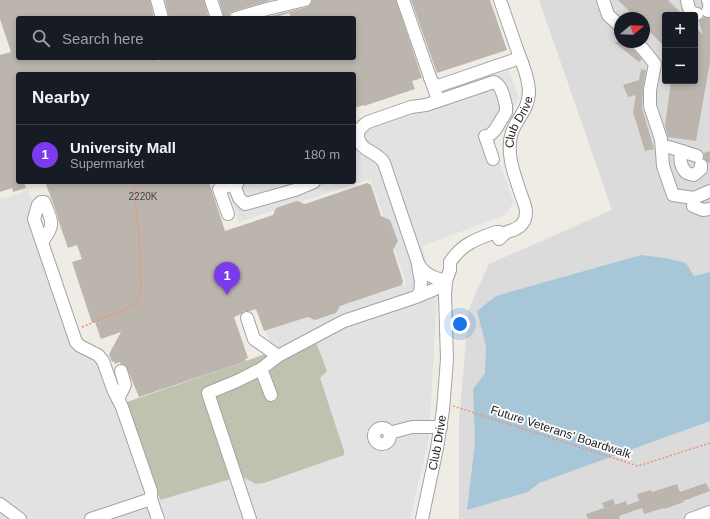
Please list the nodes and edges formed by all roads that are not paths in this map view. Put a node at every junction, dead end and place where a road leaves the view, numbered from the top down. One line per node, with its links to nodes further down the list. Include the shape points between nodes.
1 (157, 0): 9 (street)
2 (211, 0): 10 (street)
3 (305, 0): 11 (street)
4 (404, 0): 16 (street)
5 (500, 0): 14 (street, Club Drive)
6 (603, 0): 12 (street, via 608,15)
7 (687, 0): 8 (street, via 689,9 695,15)
8 (704, 8)
9 (161, 16)
10 (216, 16)
11 (243, 16)
12 (614, 20)
13 (642, 48): 18 (street, via 655,64 650,106)
14 (520, 58): 15 (street, via 438,86); 30 (street, Club Drive, via 528,83 528,99 512,133 509,147 526,216 521,226 504,234 496,232 465,246 450,262)
15 (428, 76)
16 (438, 100): 17 (street, via 368,122 360,129); 20 (street, via 497,82 506,112 495,130 488,135)
17 (356, 141): 29 (street, via 380,157 384,163)
18 (662, 149): 19 (street, via 668,147); 25 (street, via 663,166 673,195)
19 (682, 151): 19 (street, via 699,160 701,169 694,175 686,172 681,165)
20 (493, 159)
21 (235, 184): 22 (street, via 238,198 245,204)
22 (309, 184)
23 (218, 185): 27 (street)
24 (710, 191): 25 (street)
25 (694, 198): 26 (street, via 693,206 703,210)
26 (710, 209)
27 (228, 214)
28 (42, 242): 37 (street, via 76,342 101,358)
29 (418, 263): 30 (street, via 424,272); 31 (street, via 421,282 420,292)
30 (446, 283): 31 (street); 38 (street, Club Drive, via 444,296 447,359)
31 (416, 297): 33 (street, via 344,321)
32 (247, 318): 33 (street, via 254,339)
33 (278, 356): 34 (street)
34 (261, 369): 36 (street); 46 (street, via 208,392)
35 (121, 370): 37 (street, via 125,385)
36 (271, 394)
37 (118, 399): 40 (street, via 148,481)
38 (440, 427): 39 (street, via 412,427); 47 (street, Club Drive)
39 (389, 433)
40 (151, 499): 44 (street); 45 (street)
41 (0, 504): 43 (street)
42 (710, 512): 48 (street)
43 (20, 519)
44 (91, 519)
45 (158, 519)
46 (250, 519)
47 (422, 519)
48 (691, 519)

